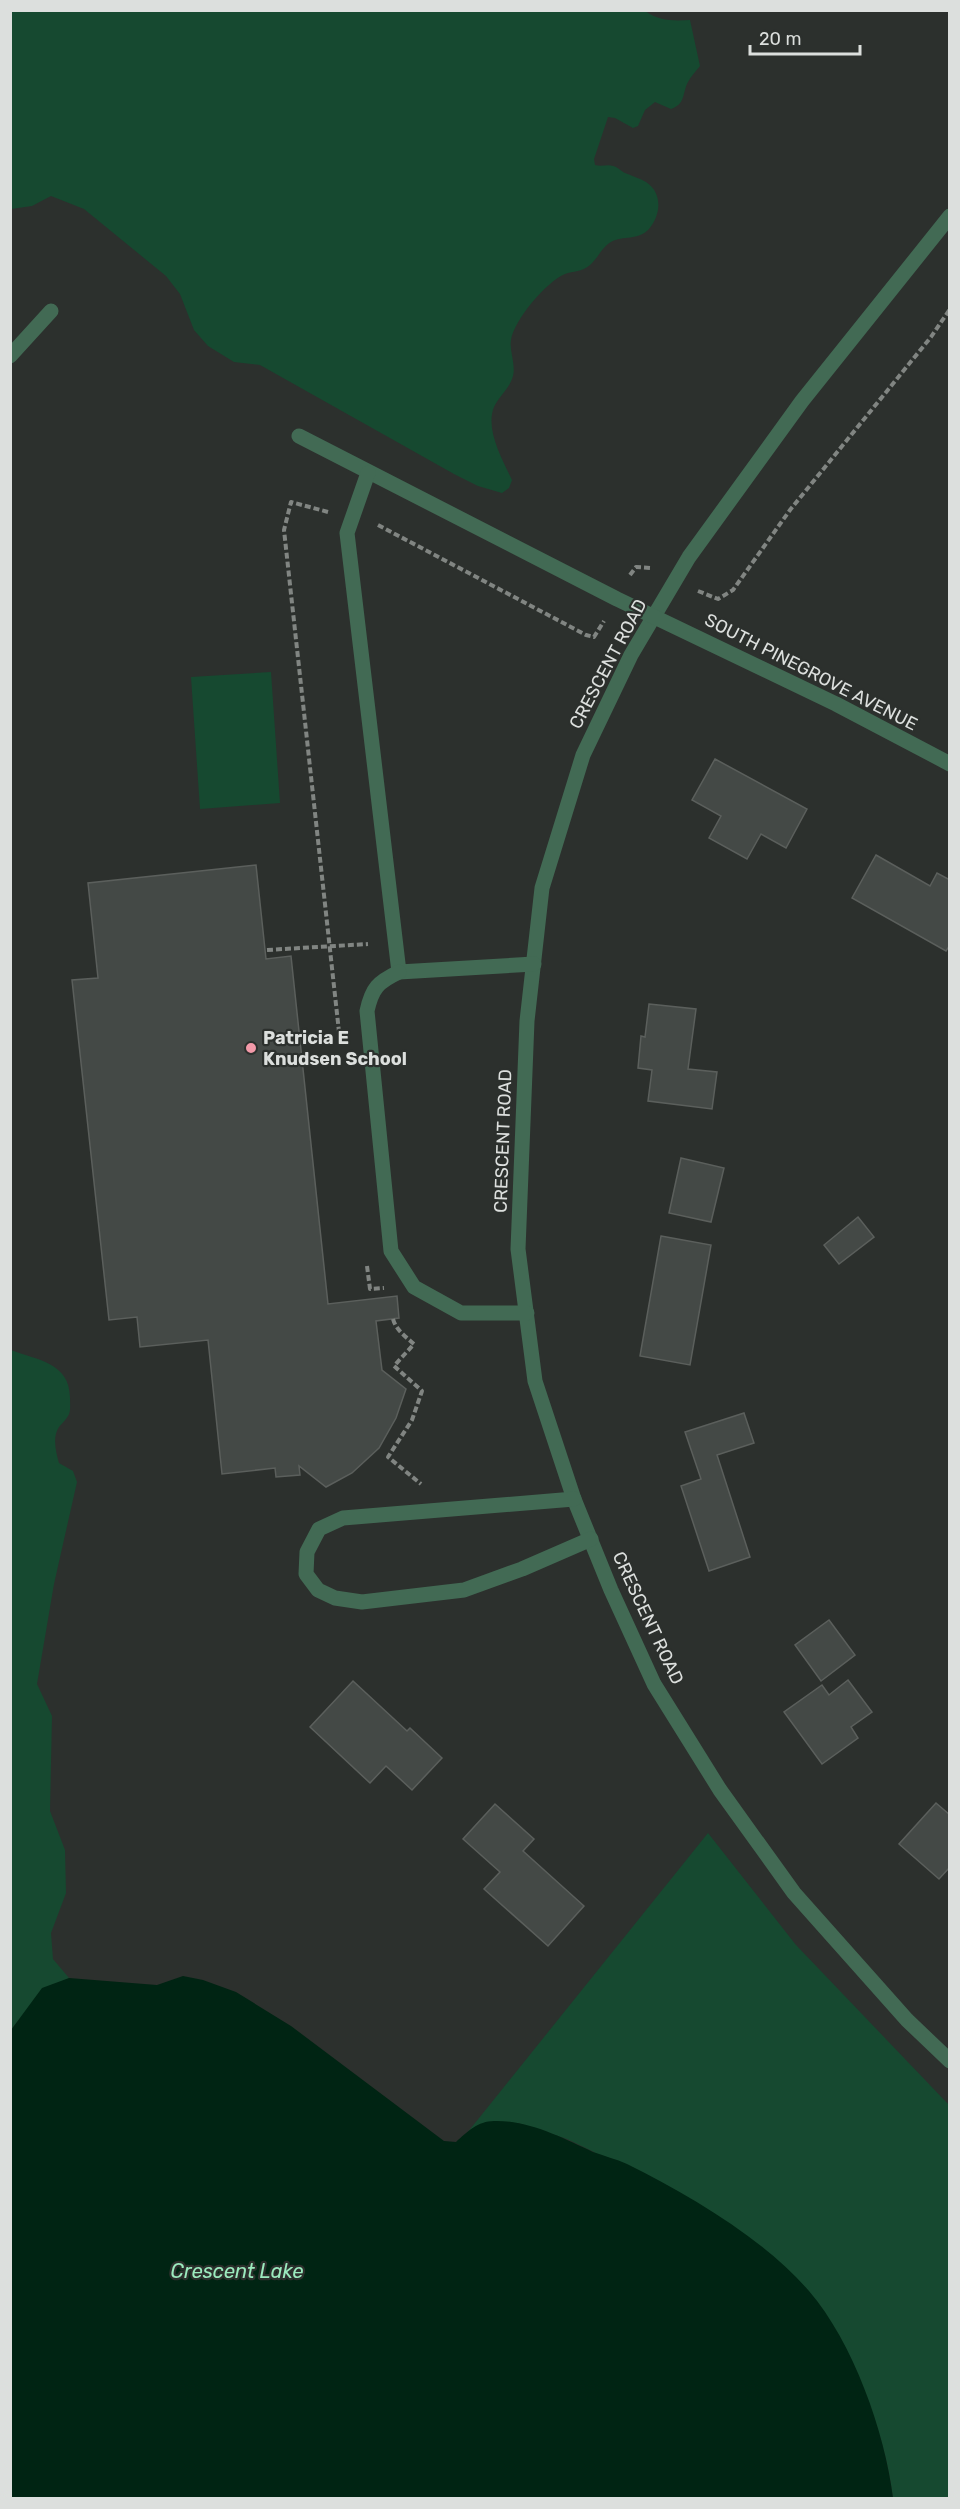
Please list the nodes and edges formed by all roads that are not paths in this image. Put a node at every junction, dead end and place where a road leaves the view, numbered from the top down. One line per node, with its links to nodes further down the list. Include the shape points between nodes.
1 (950, 216): 6 (street, CRESCENT ROAD, via 802,401 689,557)
2 (51, 311): 3 (street)
3 (10, 356)
4 (299, 436): 5 (street, SOUTH PINEGROVE AVENUE)
5 (368, 473): 6 (street, SOUTH PINEGROVE AVENUE); 9 (street, via 347,533)
6 (655, 615): 7 (street, SOUTH PINEGROVE AVENUE); 8 (street, CRESCENT ROAD, via 631,655 583,755 542,888)
7 (950, 764)
8 (534, 964): 9 (street); 10 (street, CRESCENT ROAD, via 527,1021 518,1249)
9 (399, 972): 10 (street, via 380,982 367,1011 391,1251 414,1287 461,1313)
10 (527, 1313): 11 (street, CRESCENT ROAD, via 535,1381)
11 (574, 1499): 12 (street, CRESCENT ROAD); 12 (street, via 343,1518 319,1529 307,1552 306,1574 318,1590 335,1598 362,1602 464,1590)
12 (591, 1539): 13 (street, CRESCENT ROAD, via 654,1684 720,1790 794,1893 907,2020)
13 (950, 2061)

